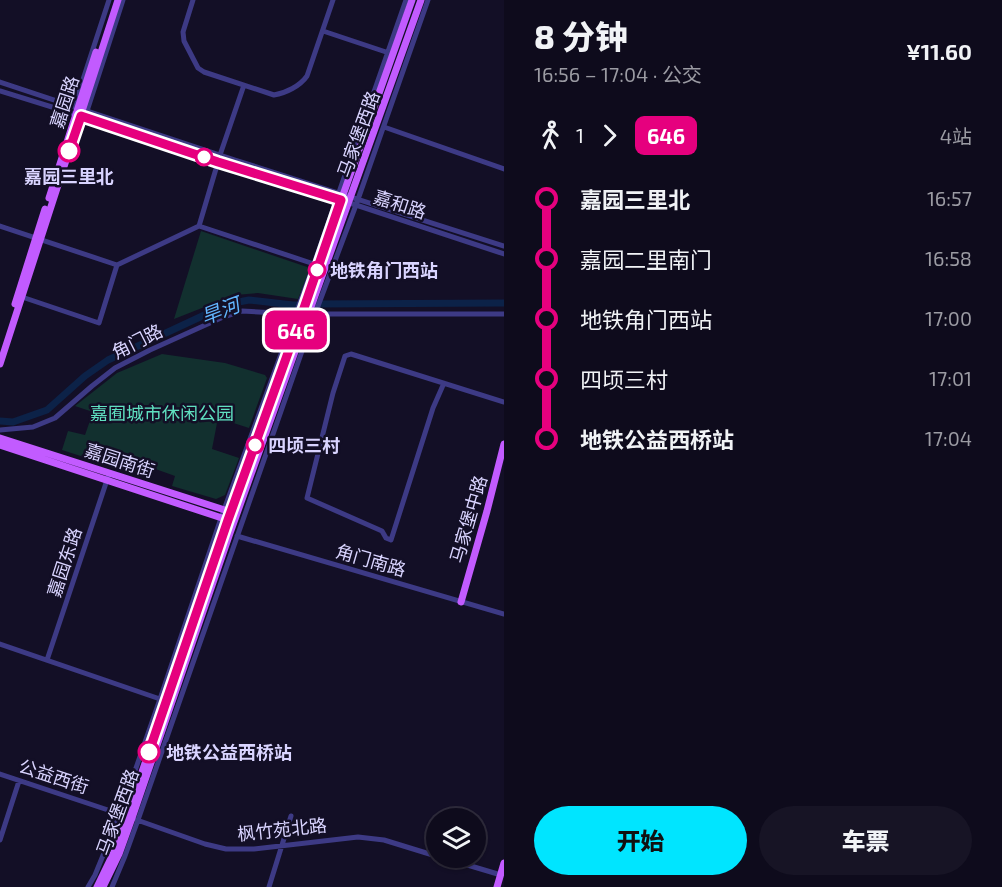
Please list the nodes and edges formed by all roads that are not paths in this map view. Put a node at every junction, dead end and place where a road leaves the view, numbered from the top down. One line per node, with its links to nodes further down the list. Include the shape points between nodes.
1 (109, 0): 14 (street)
2 (118, 0): 14 (main road, 嘉园路)
3 (194, 0): 12 (street, via 183,32 198,68)
4 (333, 0): 9 (street)
5 (406, 0): 10 (street, 马家堡西路)
6 (412, 0): 10 (main road, 马家堡西路)
7 (421, 0): 20 (main road, 马家堡西路)
8 (428, 0): 15 (street, 马家堡西路)
9 (323, 31): 10 (street); 12 (street, via 303,82 274,95)
10 (390, 54): 19 (main road, 马家堡西路)
11 (0, 82): 14 (street)
12 (244, 85): 16 (street)
13 (0, 91): 14 (street)
14 (80, 111): 16 (street, 嘉和路); 17 (street, 嘉和路); 23 (main road, 嘉园路)
15 (384, 127): 18 (street); 20 (street, 马家堡西路)
16 (220, 155): 19 (street, 嘉和路)
17 (218, 162): 19 (street, 嘉和路); 22 (street)
18 (504, 169)
19 (339, 196): 20 (street, 嘉和路); 26 (street, 马家堡西路); 29 (main road, 马家堡西路)
20 (353, 201): 24 (street, 嘉和路); 25 (street, 嘉和路); 29 (main road, 马家堡西路)
21 (0, 226): 23 (street)
22 (199, 226): 26 (street); 27 (street)
23 (38, 238): 27 (street); 28 (main road, 嘉园路); 32 (main road, 嘉园路)
24 (504, 246)
25 (504, 254)
26 (314, 264): 29 (street, 马家堡西路)
27 (117, 265): 28 (street, via 99,323)
28 (22, 297): 33 (main road, 嘉园路)
29 (311, 297): 30 (main road, 马家堡西路); 30 (street, 马家堡西路)
30 (305, 313): 31 (street, 角门路); 36 (street, 角门路, via 242,311 221,318 115,368 55,418 33,427); 41 (main road, 马家堡西路); 43 (main road, 马家堡西路); 44 (street, 马家堡西路)
31 (504, 314)
32 (0, 349)
33 (0, 364)
34 (444, 383): 34 (street, via 391,540 382,531 307,498 345,356 351,354); 35 (street)
35 (504, 402)
36 (0, 430)
37 (0, 438): 40 (main road, 嘉园南街)
38 (504, 444): 45 (main road, 马家堡中路)
39 (0, 445): 40 (main road, 嘉园南街)
40 (108, 476): 41 (main road, 嘉园南街); 42 (main road, 嘉园南街); 48 (street, 嘉园东路)
41 (227, 510): 42 (main road, 马家堡西路)
42 (224, 519): 49 (street, 马家堡西路); 53 (main road, 马家堡西路)
43 (230, 533): 44 (street, 角门南路); 53 (main road, 马家堡西路)
44 (238, 536): 45 (street, 角门南路); 53 (street, 马家堡西路)
45 (460, 602): 46 (street, 角门南路)
46 (504, 614)
47 (0, 644): 48 (street)
48 (47, 660): 49 (street)
49 (160, 699): 53 (street, 马家堡西路)
50 (0, 774): 51 (street, 公益西街)
51 (19, 781): 53 (street, 公益西街); 54 (street)
52 (291, 816): 55 (street)
53 (129, 817): 55 (street, 枫竹苑北路, via 226,849); 60 (street, 马家堡西路); 61 (main road, 马家堡西路); 62 (main road, 马家堡西路, via 119,854); 63 (street, 马家堡西路, via 126,856)
54 (0, 840)
55 (282, 845): 56 (street, 枫竹苑北路, via 358,837 384,840); 64 (street)
56 (426, 853)
57 (504, 863): 59 (main road)
58 (478, 868): 59 (street)
59 (501, 875): 65 (main road)
60 (88, 887)
61 (97, 887)
62 (103, 887)
63 (112, 887)
64 (270, 887)
65 (497, 887)

